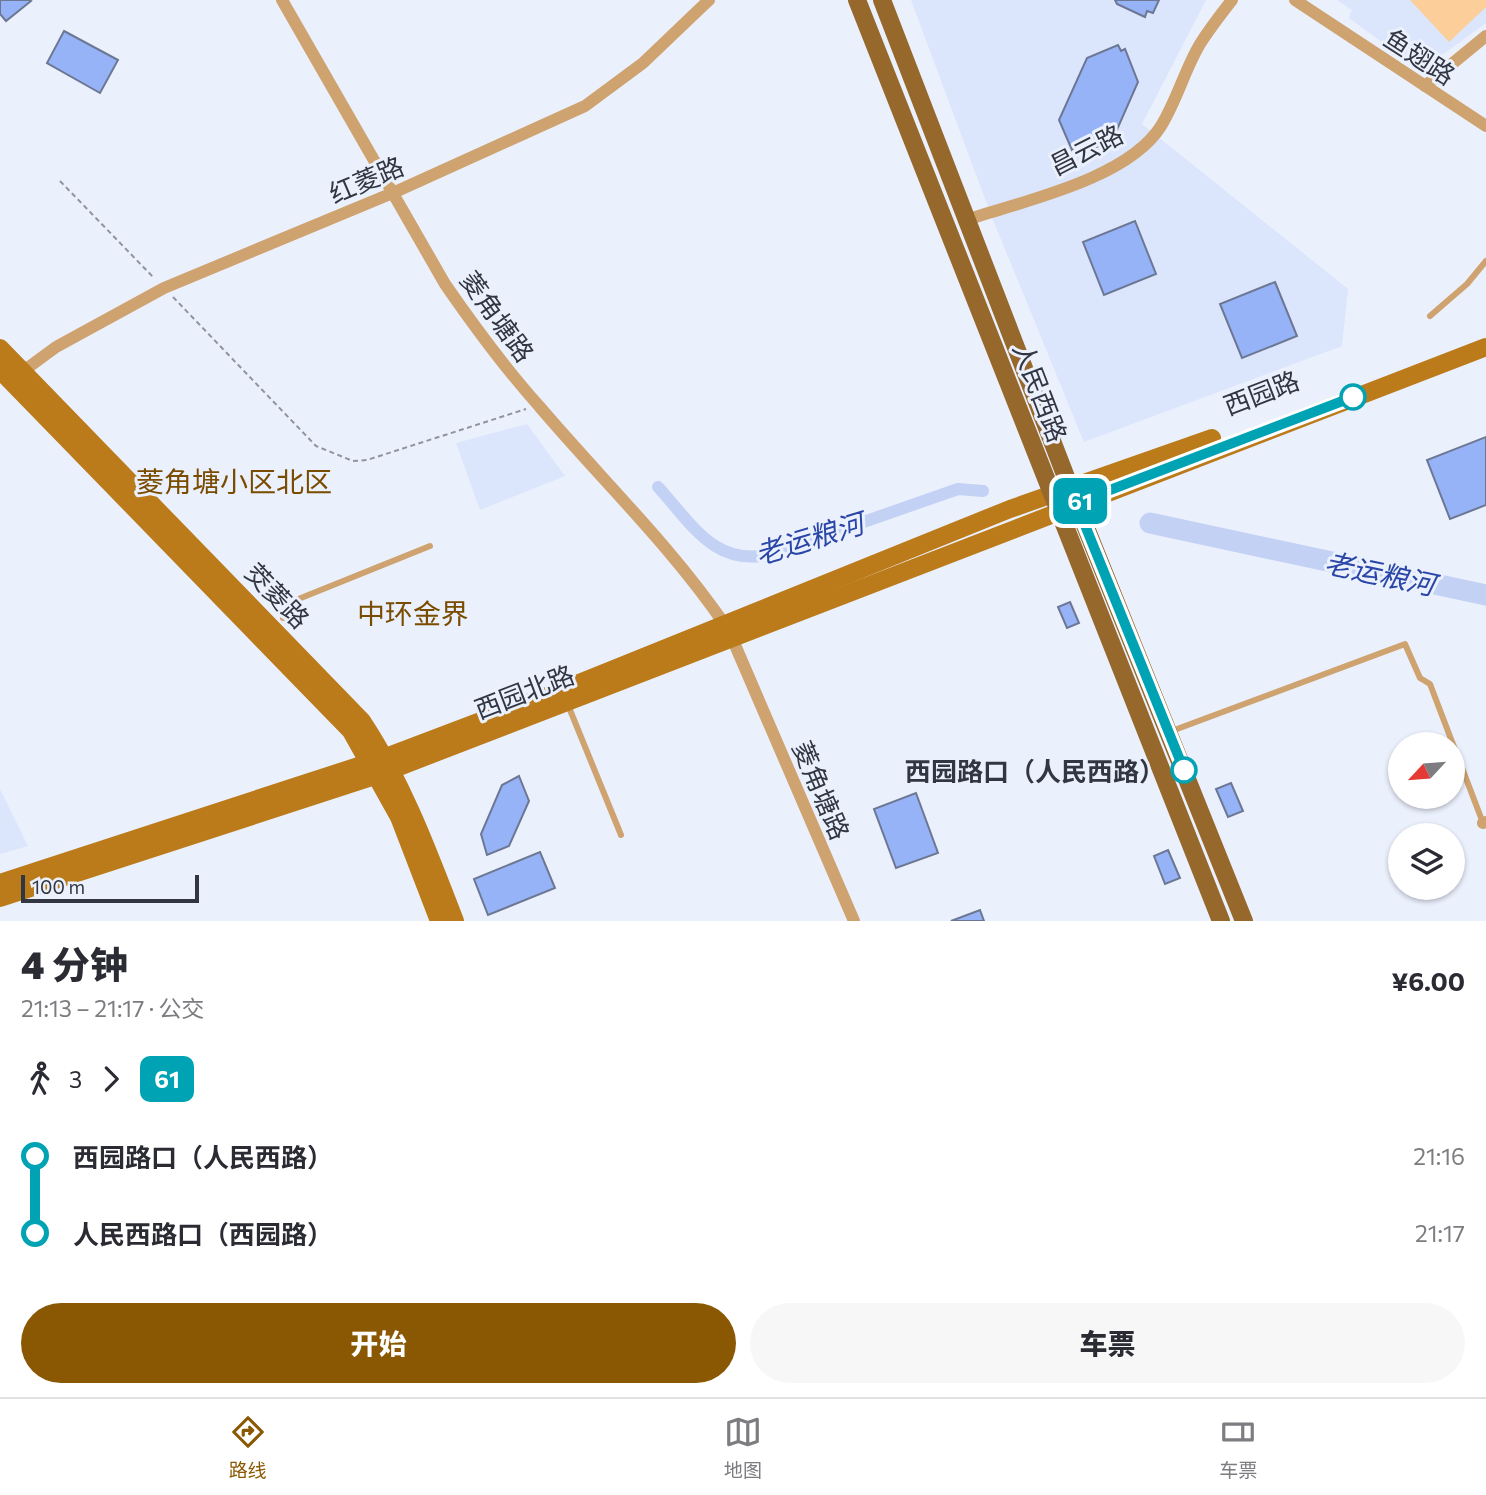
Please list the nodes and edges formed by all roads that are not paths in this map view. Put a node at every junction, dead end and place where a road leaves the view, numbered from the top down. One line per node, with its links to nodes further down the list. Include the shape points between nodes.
1 (282, 0): 10 (street, 菱角塘路)
2 (709, 0): 10 (street, 红菱路, via 643,63 585,106)
3 (857, 0): 20 (main road, 人民西路)
4 (882, 0): 11 (main road, 人民西路)
5 (1232, 0): 11 (street, 昌云路, via 1200,44 1161,127 1144,145 1078,183)
6 (1295, 0): 8 (street, 鱼翅路)
7 (1486, 36): 8 (street)
8 (1425, 86): 9 (street, 鱼翅路)
9 (1486, 126)
10 (395, 192): 18 (street, 红菱路, via 164,288 56,346); 23 (street, 菱角塘路, via 445,284 476,328 537,404 696,582)
11 (966, 220): 19 (main road, 人民西路)
12 (1486, 261): 13 (lane)
13 (1430, 316)
14 (1486, 335): 19 (main road, 西园路)
15 (1486, 347): 19 (main road, 西园路)
16 (0, 348): 18 (main road, 茭菱路)
17 (0, 370): 26 (main road, 茭菱路)
18 (22, 372): 26 (main road, 茭菱路, via 362,721)
19 (1073, 495): 20 (main road, 西园路); 25 (main road, 人民西路)
20 (1055, 502): 23 (main road, 西园北路); 34 (main road, 人民西路)
21 (430, 546): 22 (lane, via 291,602)
22 (283, 618)
23 (728, 632): 24 (main road, 西园北路); 26 (main road, 西园北路); 33 (street, 菱角塘路)
24 (567, 703): 26 (main road, 西园北路); 28 (lane)
25 (1169, 732): 27 (lane, via 1405,644 1420,678 1430,684); 35 (main road, 人民西路)
26 (382, 766): 29 (main road, 西园北路); 30 (main road, 西园北路); 31 (main road, 茭菱路); 32 (main road, 茭菱路)
27 (1484, 822)
28 (621, 835)
29 (0, 883)
30 (0, 898)
31 (439, 921)
32 (455, 921)
33 (854, 921)
34 (1221, 921)
35 (1244, 921)

